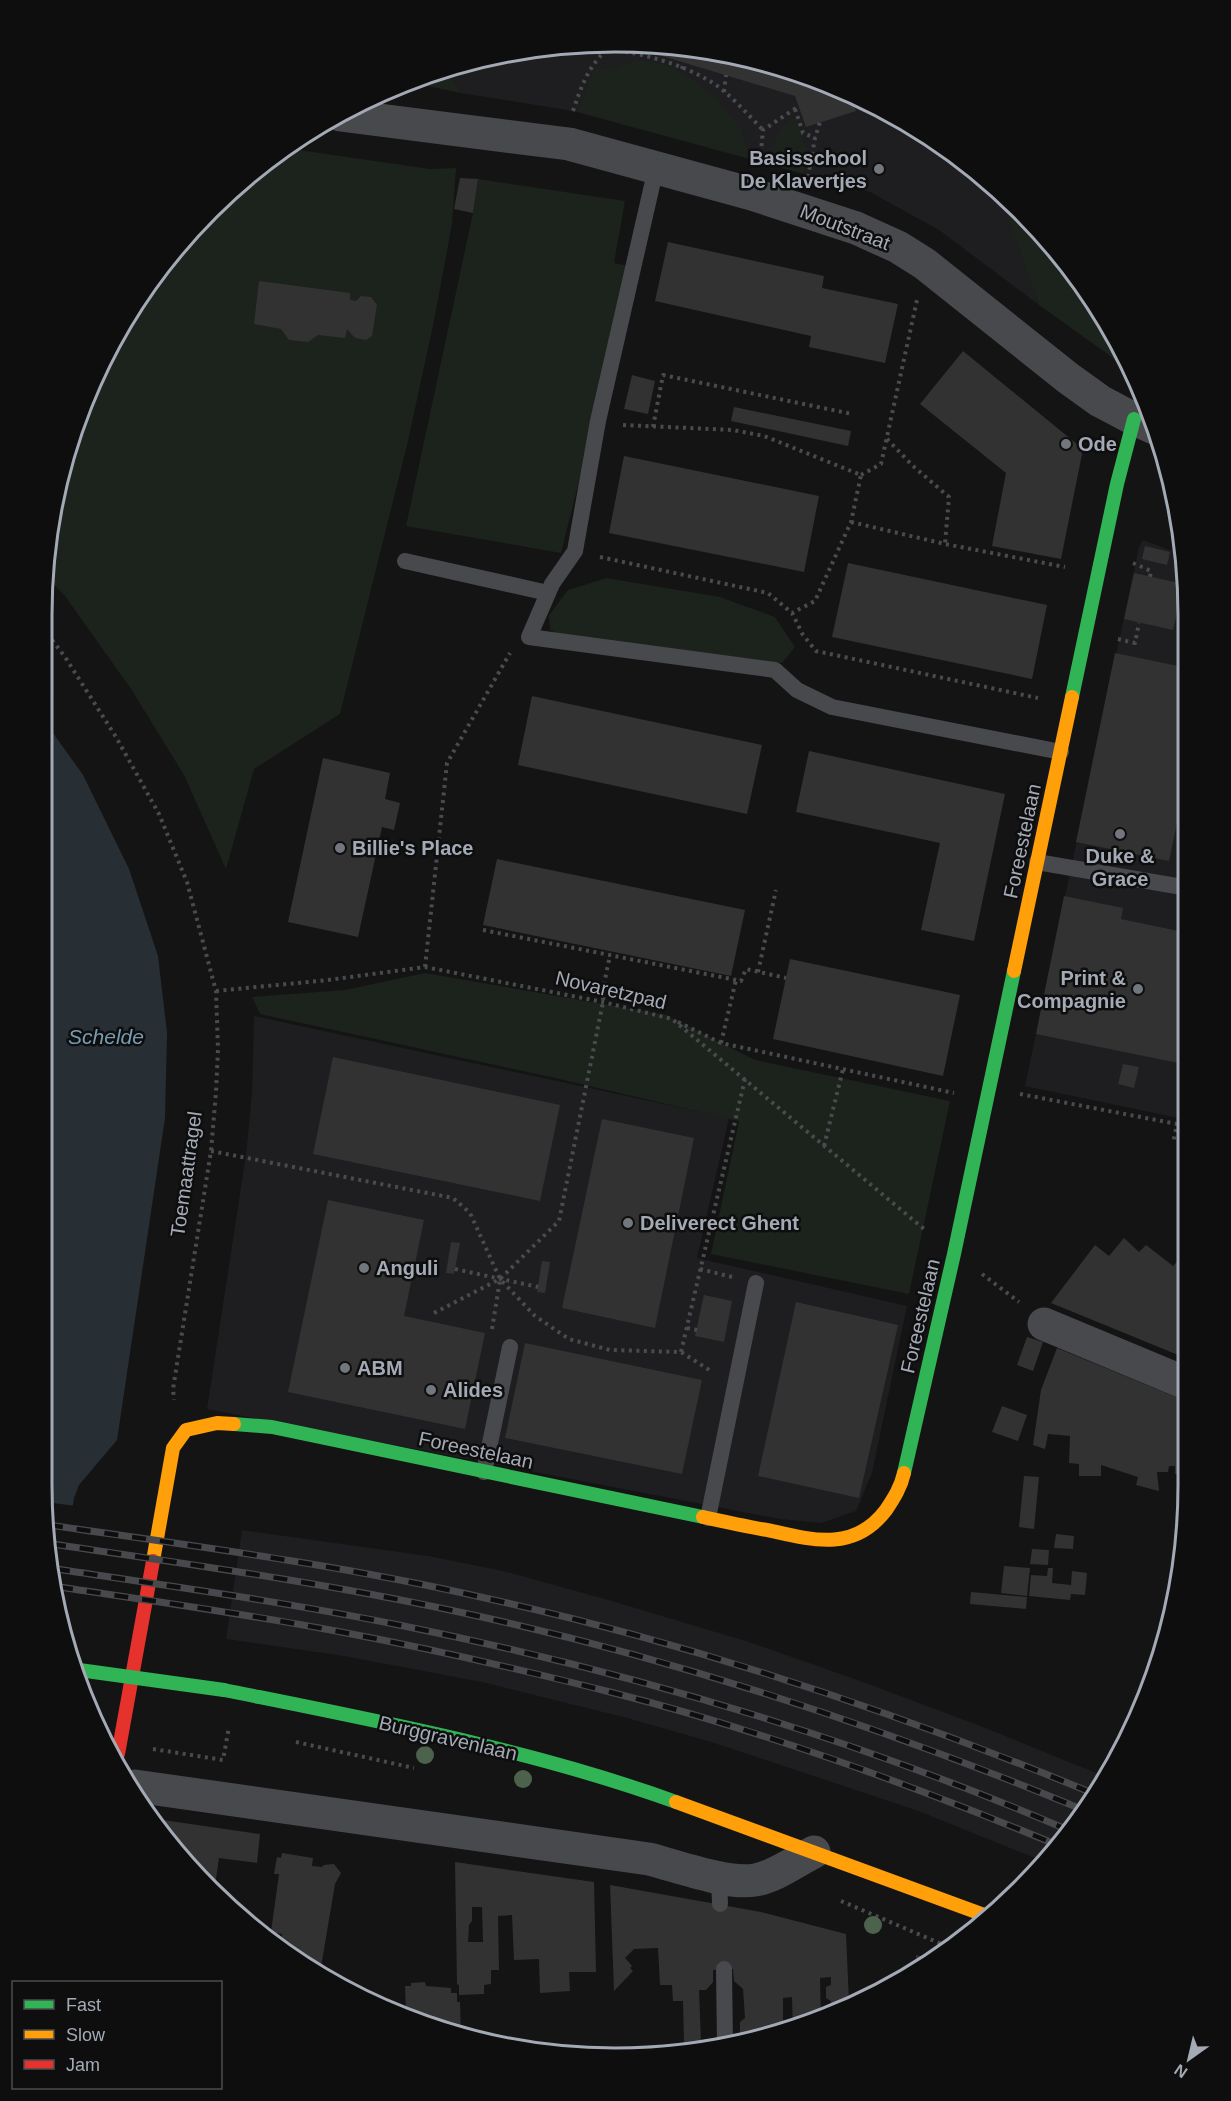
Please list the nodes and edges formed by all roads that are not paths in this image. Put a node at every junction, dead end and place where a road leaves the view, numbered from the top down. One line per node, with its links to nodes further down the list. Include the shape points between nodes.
1 (355, 117): 2 (street, Moutstraat, via 563,144)
2 (656, 168): 3 (street, Moutstraat, via 799,209 898,247 1100,401); 6 (lane, via 598,421 575,551)
3 (1145, 423)
4 (1145, 425): 7 (street, Foreestelaan, via 1117,484)
5 (405, 561): 6 (lane)
6 (548, 593): 7 (lane, via 529,637 775,670 797,690 832,707)
7 (1061, 752): 8 (street, Foreestelaan)
8 (1037, 862): 9 (lane); 15 (street, Foreestelaan, via 901,1485 886,1512 862,1532 837,1540 808,1539)
9 (1178, 886)
10 (756, 1283): 15 (lane)
11 (1044, 1324): 13 (street)
12 (510, 1347): 14 (lane)
13 (1178, 1380)
14 (484, 1472): 15 (street, Foreestelaan); 17 (street, Foreestelaan, via 272,1427 217,1423 186,1430 172,1448)
15 (708, 1518)
16 (84, 1671): 19 (street, Burggravenlaan, bridge, via 224,1690 524,1756 651,1793)
17 (119, 1750)
18 (140, 1787): 19 (street, via 638,1857 719,1891 756,1880)
19 (813, 1852): 20 (street, Burggravenlaan)
20 (981, 1914)
21 (724, 1969): 22 (lane)
22 (725, 2038)

